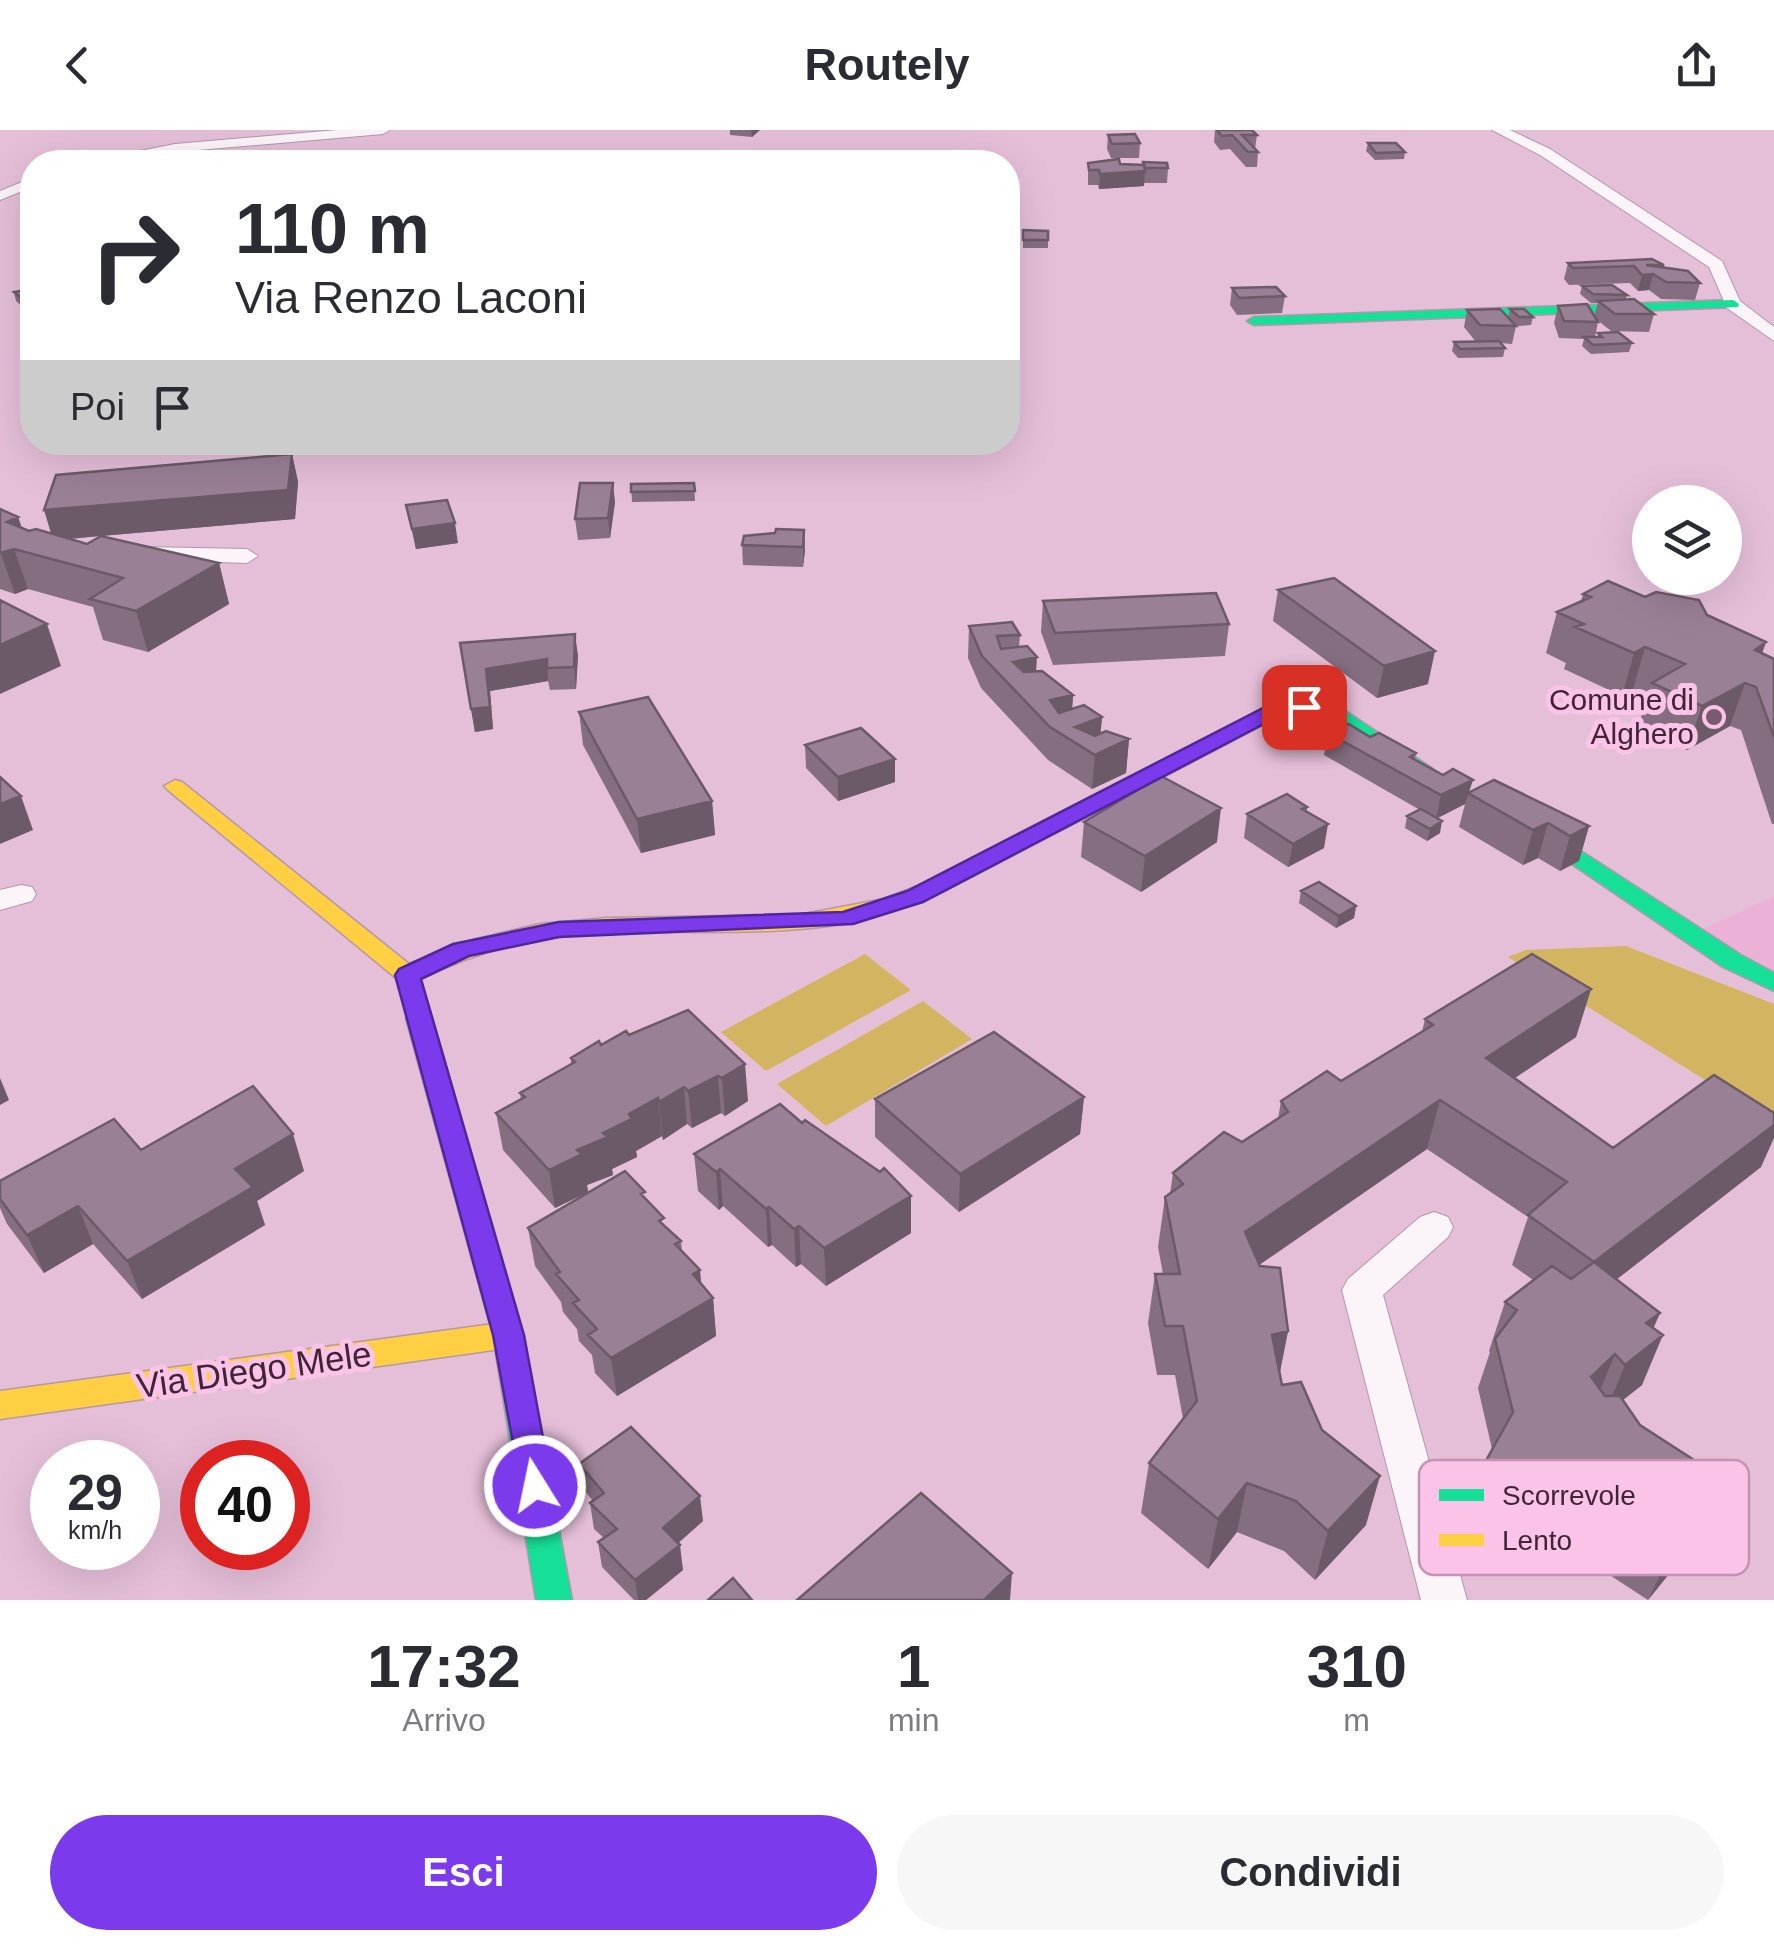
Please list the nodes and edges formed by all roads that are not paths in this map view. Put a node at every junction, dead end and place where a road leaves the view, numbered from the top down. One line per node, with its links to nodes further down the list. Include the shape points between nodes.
1 (383, 130): 3 (street)
2 (1499, 130): 4 (street, via 1545,152 1716,264)
3 (164, 150)
4 (1733, 304): 5 (street); 6 (street)
5 (1254, 321)
6 (1774, 336)
7 (115, 554): 8 (street)
8 (247, 556)
9 (1446, 781): 12 (street, via 1321,701 1274,711 915,896 844,919 559,929 462,950)
10 (176, 786): 12 (street)
11 (1509, 814): 13 (street)
12 (407, 975): 15 (street)
13 (1774, 983)
14 (1434, 1227): 17 (street, via 1362,1290)
15 (508, 1335): 16 (street, Via Diego Mele); 19 (street)
16 (0, 1405)
17 (1419, 1505)
18 (1437, 1575): 20 (street)
19 (554, 1600)
20 (1444, 1600)

